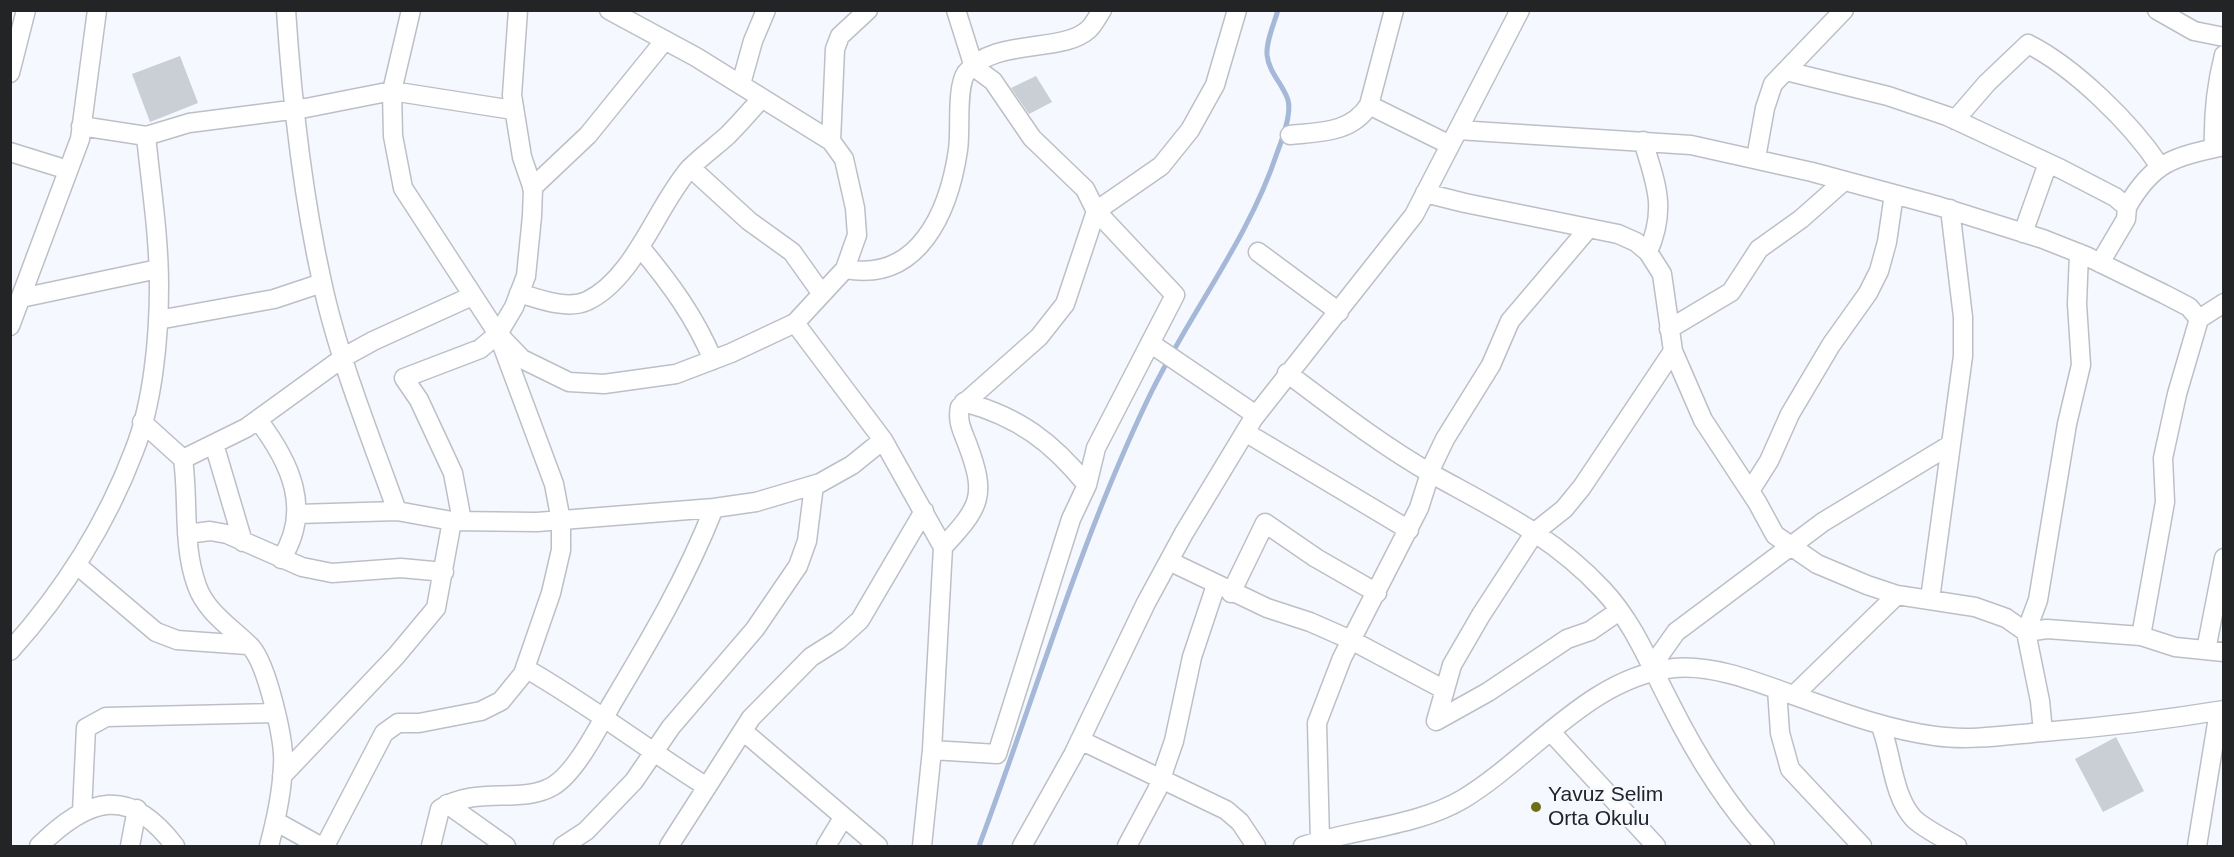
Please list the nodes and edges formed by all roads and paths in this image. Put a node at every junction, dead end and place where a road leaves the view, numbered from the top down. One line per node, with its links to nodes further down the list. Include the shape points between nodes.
1 (26, 10): 21 (street)
2 (97, 10): 29 (street)
3 (286, 10): 26 (street)
4 (411, 10): 23 (street)
5 (518, 10): 27 (street)
6 (609, 10): 17 (street)
7 (766, 10): 22 (street)
8 (868, 10): 33 (street, via 840,36 836,49)
9 (956, 10): 19 (street)
10 (1102, 10): 19 (street, via 1088,30 1068,39 1001,52)
11 (1238, 10): 48 (street, via 1215,85 1190,130 1161,166)
12 (1394, 10): 25 (street)
13 (1520, 10): 32 (street)
14 (1844, 10): 20 (street)
15 (2157, 10): 16 (street, via 2194,31)
16 (2223, 37)
17 (665, 40): 22 (street); 43 (street, via 588,135)
18 (2223, 55): 35 (street, via 2216,94)
19 (974, 67): 48 (street, via 993,81 1038,145 1085,189); 57 (street, via 966,74 961,92 958,149 950,191 932,230 906,259 883,270)
20 (1785, 71): 28 (street, via 1888,96); 37 (street, via 1770,92)
21 (10, 73)
22 (741, 84): 24 (street)
23 (392, 91): 26 (street); 27 (street); 61 (street, via 393,136 403,188)
24 (762, 98): 33 (street); 40 (street)
25 (1369, 105): 30 (street, via 1363,115 1341,129); 32 (street)
26 (292, 109): 31 (street, via 189,123); 58 (street)
27 (513, 110): 43 (street)
28 (1955, 120): 38 (street); 39 (street, via 2028,44 2070,73 2116,113 2140,137)
29 (81, 126): 31 (street); 41 (street)
30 (1290, 135)
31 (146, 136): 56 (street)
32 (1454, 137): 34 (street); 44 (street)
33 (831, 141): 57 (street, via 844,159 855,208 856,235)
34 (1643, 141): 37 (street); 53 (street, via 1659,194 1660,213)
35 (2219, 147): 39 (street)
36 (10, 152): 41 (street)
37 (1756, 158): 42 (street)
38 (2048, 163): 46 (street); 50 (street)
39 (2159, 165): 46 (street)
40 (691, 168): 51 (street); 60 (street, via 749,221 792,252)
41 (68, 170): 62 (street)
42 (1844, 181): 45 (street); 69 (street, via 1760,249 1731,292)
43 (532, 188): 59 (street, via 526,276)
44 (1425, 193): 49 (street); 64 (street, via 1414,215)
45 (1894, 194): 47 (street); 88 (street, via 1879,271 1790,414 1769,461)
46 (2127, 207): 55 (street, via 2126,219)
47 (1950, 209): 50 (street); 83 (street, via 1963,318 1963,356)
48 (1096, 211): 71 (street, via 1175,295); 76 (street, via 1065,304 1039,337)
49 (1588, 229): 53 (street, via 1618,234); 85 (street, via 1510,321 1491,365 1445,439)
50 (2023, 233): 54 (street)
51 (640, 247): 59 (street, via 608,285 586,302 563,304); 74 (street, via 682,300)
52 (1258, 252): 64 (street)
53 (1648, 252): 69 (street, via 1662,274)
54 (2079, 253): 55 (street); 111 (street, via 2081,365 2067,424 2038,600)
55 (2100, 262): 65 (street, via 2189,307)
56 (158, 269): 62 (street); 66 (street)
57 (845, 269): 60 (street)
58 (322, 283): 66 (street, via 274,299); 73 (street)
59 (519, 293): 70 (street)
60 (822, 294): 67 (street)
61 (472, 296): 70 (street); 73 (street)
62 (21, 298): 68 (street)
63 (2223, 303): 65 (street)
64 (1339, 312): 75 (street)
65 (2199, 319): 112 (street, via 2163,458 2165,501)
66 (158, 320): 79 (street, via 152,380)
67 (795, 323): 74 (street); 81 (street)
68 (10, 326)
69 (1669, 330): 72 (street)
70 (498, 334): 74 (street, via 522,359 570,382 604,384 676,374); 93 (street, via 554,484); 94 (street, via 480,349 404,378 453,473)
71 (1155, 347): 77 (street); 87 (street, via 1096,448)
72 (1673, 351): 88 (street, via 1703,420); 96 (street, via 1582,487 1564,509)
73 (344, 357): 78 (street); 90 (street)
74 (713, 360)
75 (1287, 373): 77 (street); 85 (street)
76 (964, 402): 87 (street, via 991,410 1039,436 1062,455); 100 (street, via 957,418 978,474 978,493 972,512)
77 (1256, 415): 80 (street)
78 (258, 420): 82 (street); 92 (street, via 278,446 292,478)
79 (142, 422): 84 (street); 104 (street, via 135,450)
80 (1245, 432): 95 (street); 103 (street)
81 (883, 440): 86 (street, via 852,465); 91 (street)
82 (214, 444): 84 (street); 98 (street)
83 (1950, 445): 99 (street, via 1848,505); 109 (street)
84 (183, 459): 97 (street)
85 (1430, 473): 95 (street); 96 (street)
86 (814, 485): 89 (street, via 756,501); 130 (street, via 807,541 798,566 755,629)
87 (1086, 485): 129 (street, via 1071,519 997,754)
88 (1750, 491): 99 (street, via 1775,535)
89 (714, 507): 93 (street); 123 (street, via 671,604)
90 (397, 511): 92 (street); 94 (street)
91 (924, 511): 100 (street); 125 (street, via 860,620 811,657)
92 (298, 514): 102 (street, via 292,543)
93 (561, 520): 94 (street); 117 (street, via 561,550 551,593)
94 (457, 521): 105 (street)
95 (1409, 530): 107 (street)
96 (1536, 532): 110 (street, via 1604,591); 119 (street, via 1481,615)
97 (187, 534): 98 (street, via 210,531); 114 (street, via 188,558 197,588)
98 (243, 542): 102 (street)
99 (1788, 546): 108 (street, via 1816,564); 118 (street, via 1676,632 1659,656)
100 (943, 547): 129 (street)
101 (2223, 558): 116 (street)
102 (281, 559): 105 (street, via 333,573 401,568)
103 (1169, 561): 106 (street); 128 (street)
104 (77, 565): 114 (street, via 156,632 177,640); 115 (street, via 43,615)
105 (444, 572): 131 (street, via 436,608 423,626)
106 (1224, 589): 107 (street, via 1265,523); 113 (street); 132 (street, via 1192,657 1177,729)
107 (1377, 593): 113 (street)
108 (1897, 595): 109 (street); 120 (street)
109 (1930, 599): 111 (street, via 1975,607 2006,618)
110 (1619, 611): 118 (street); 119 (street, via 1436,721)
111 (2026, 632): 112 (street, via 2047,629); 127 (street)
112 (2141, 636): 116 (street, via 2175,647)
113 (1351, 640): 119 (street); 139 (street, via 1317,723)
114 (248, 645): 122 (street, via 264,673)
115 (10, 651)
116 (2215, 651)
117 (525, 668): 123 (street); 145 (street, via 501,701 481,711 419,723 398,723 384,734)
118 (1655, 672): 120 (street, via 1700,669); 126 (street, via 1591,702); 157 (street, via 1693,747 1738,817)
119 (1443, 689)
120 (1785, 692): 124 (street); 158 (street, via 1780,734 1790,769)
121 (2221, 710): 127 (street); 160 (street)
122 (275, 713): 131 (street, via 284,762); 136 (street, via 106,717 86,728)
123 (604, 718): 130 (street); 134 (street, via 563,778 552,787 526,793 476,795)
124 (1880, 724): 127 (street, via 1936,736 1999,737); 159 (street, via 1903,800 1914,819)
125 (743, 731): 133 (street); 137 (street)
126 (1551, 732): 139 (street, via 1461,800 1432,812); 156 (street)
127 (2043, 732)
128 (1080, 740): 132 (street); 153 (street)
129 (932, 750): 152 (street)
130 (653, 753): 133 (street); 148 (street, via 606,812 574,842)
131 (282, 776): 138 (street)
132 (1161, 780): 154 (street); 155 (street, via 1226,810 1240,822)
133 (707, 787): 149 (street)
134 (447, 804): 146 (street, via 440,809); 147 (street)
135 (137, 809): 136 (street, via 101,806); 141 (street); 142 (street, via 161,828)
136 (82, 812): 140 (street)
137 (843, 818): 150 (street); 151 (street)
138 (275, 821): 143 (street); 144 (street)
139 (1311, 844)
140 (39, 846)
141 (130, 846)
142 (175, 846)
143 (269, 846)
144 (320, 846)
145 (325, 846)
146 (430, 846)
147 (506, 846)
148 (562, 846)
149 (669, 846)
150 (826, 846)
151 (878, 846)
152 (922, 846)
153 (1022, 846)
154 (1127, 846)
155 (1256, 846)
156 (1656, 846)
157 (1764, 846)
158 (1862, 846)
159 (1957, 846)
160 (2197, 846)

